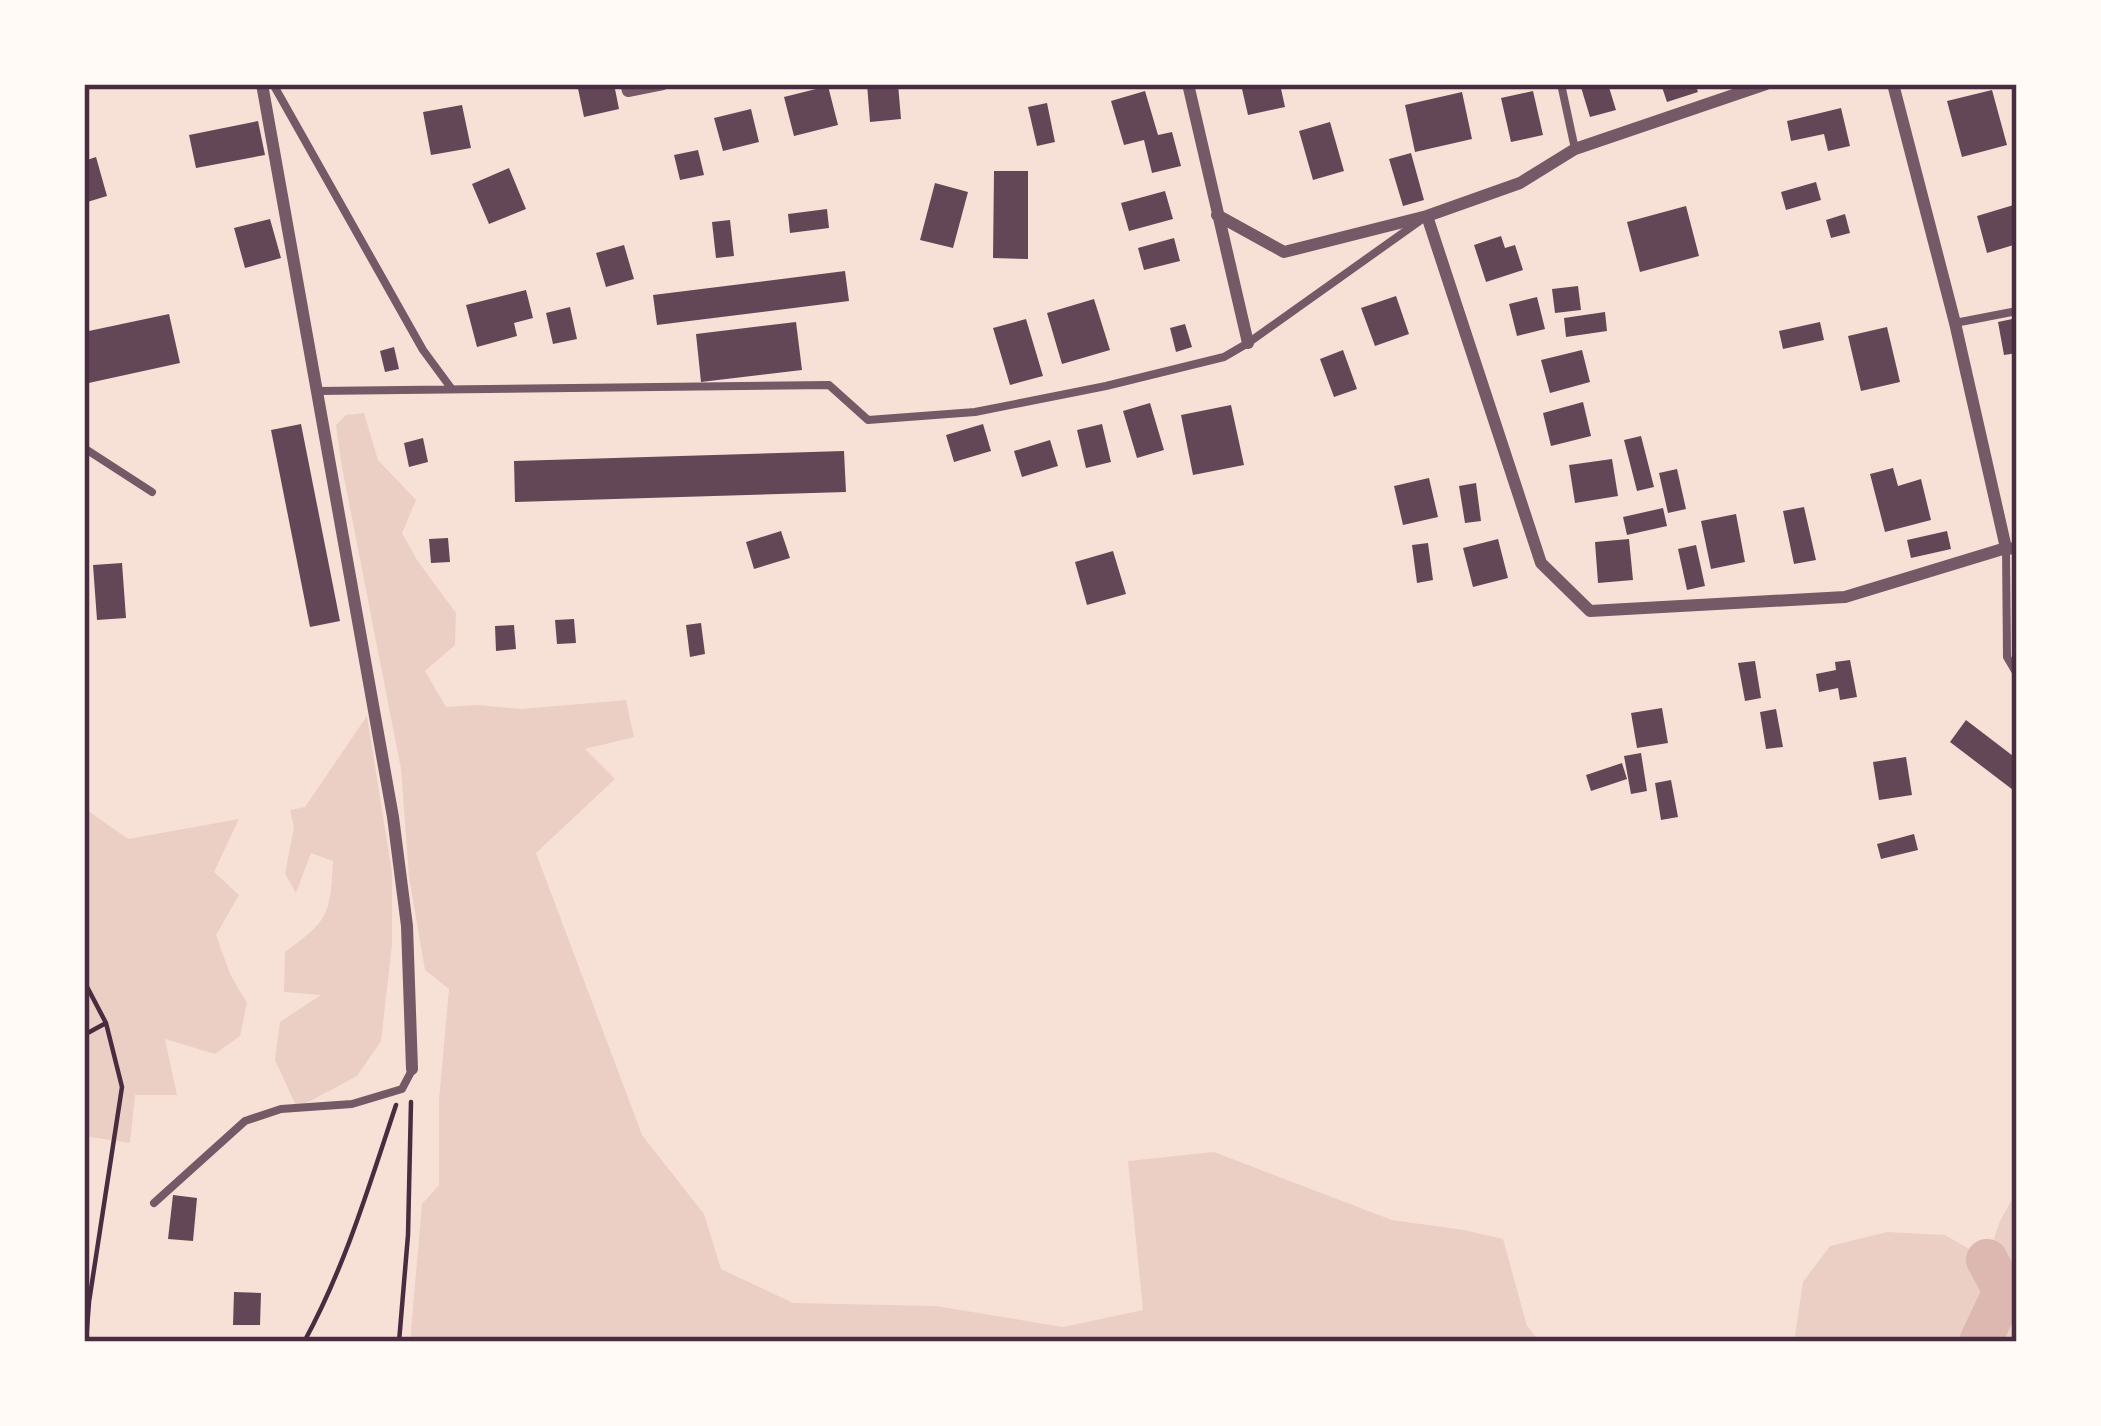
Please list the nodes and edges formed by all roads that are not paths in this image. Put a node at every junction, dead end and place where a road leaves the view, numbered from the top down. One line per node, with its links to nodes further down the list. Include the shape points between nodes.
1 (262, 84): 16 (street)
2 (273, 84): 15 (lane)
3 (626, 84): 4 (street, via 628,91)
4 (663, 84)
5 (1188, 84): 10 (street)
6 (1561, 84): 9 (lane)
7 (1766, 84): 9 (street)
8 (1893, 84): 13 (street)
9 (1575, 149): 11 (street, via 1520,183)
10 (1217, 214): 11 (street, via 1284,252); 14 (street)
11 (1427, 216): 14 (lane); 19 (street, via 1541,563 1590,611 1845,596)
12 (2017, 311): 13 (lane)
13 (1955, 323): 19 (street)
14 (1247, 344): 15 (lane, via 1106,386 975,412 868,420 829,385)
15 (452, 389): 16 (lane)
16 (317, 391): 21 (street, via 393,817)
17 (84, 448): 18 (lane)
18 (152, 492)
19 (2012, 549): 20 (lane, via 2007,657)
20 (2017, 674)
21 (412, 1069): 22 (lane, via 402,1089 245,1121)
22 (154, 1203)

